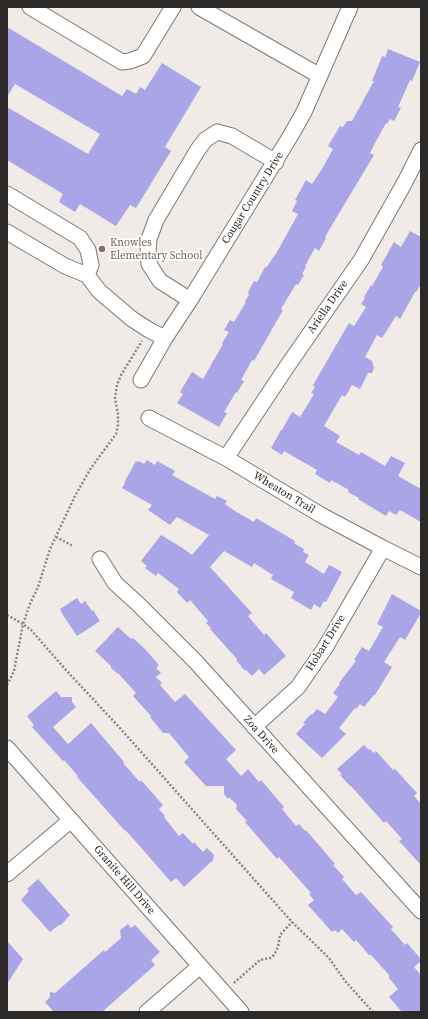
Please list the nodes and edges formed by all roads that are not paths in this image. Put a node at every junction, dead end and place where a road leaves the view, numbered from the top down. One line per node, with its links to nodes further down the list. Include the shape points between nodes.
1 (30, 7): 2 (street, via 122,62 143,56)
2 (173, 7)
3 (199, 7): 5 (street)
4 (350, 7): 5 (street, Cougar Country Drive)
5 (320, 76): 7 (street, Cougar Country Drive, via 304,112)
6 (421, 150): 15 (street, Ariella Drive, via 361,260)
7 (276, 162): 11 (street, Cougar Country Drive); 11 (street, via 232,136 217,132 205,140 197,151 156,220 148,239 149,264 160,281)
8 (7, 194): 10 (street, via 80,238 90,257 91,265)
9 (7, 232): 10 (street, via 66,266)
10 (87, 275): 12 (street, via 99,291 132,319)
11 (190, 300): 12 (street, Cougar Country Drive)
12 (165, 338): 13 (street, Cougar Country Drive)
13 (141, 380)
14 (149, 418): 15 (street, Wheaton Trail)
15 (226, 458): 16 (street, Wheaton Trail, via 321,515)
16 (383, 548): 18 (street, Wheaton Trail); 19 (street, Hobart Drive, via 325,648 298,687)
17 (100, 559): 19 (street, Zoa Drive, via 115,583 196,662)
18 (421, 567)
19 (254, 727): 23 (street, Zoa Drive)
20 (7, 748): 21 (street, Granite Hill Drive)
21 (71, 820): 22 (street); 24 (street, Granite Hill Drive)
22 (7, 874)
23 (421, 911)
24 (200, 966): 25 (street); 26 (street, Granite Hill Drive)
25 (147, 1012)
26 (241, 1012)

